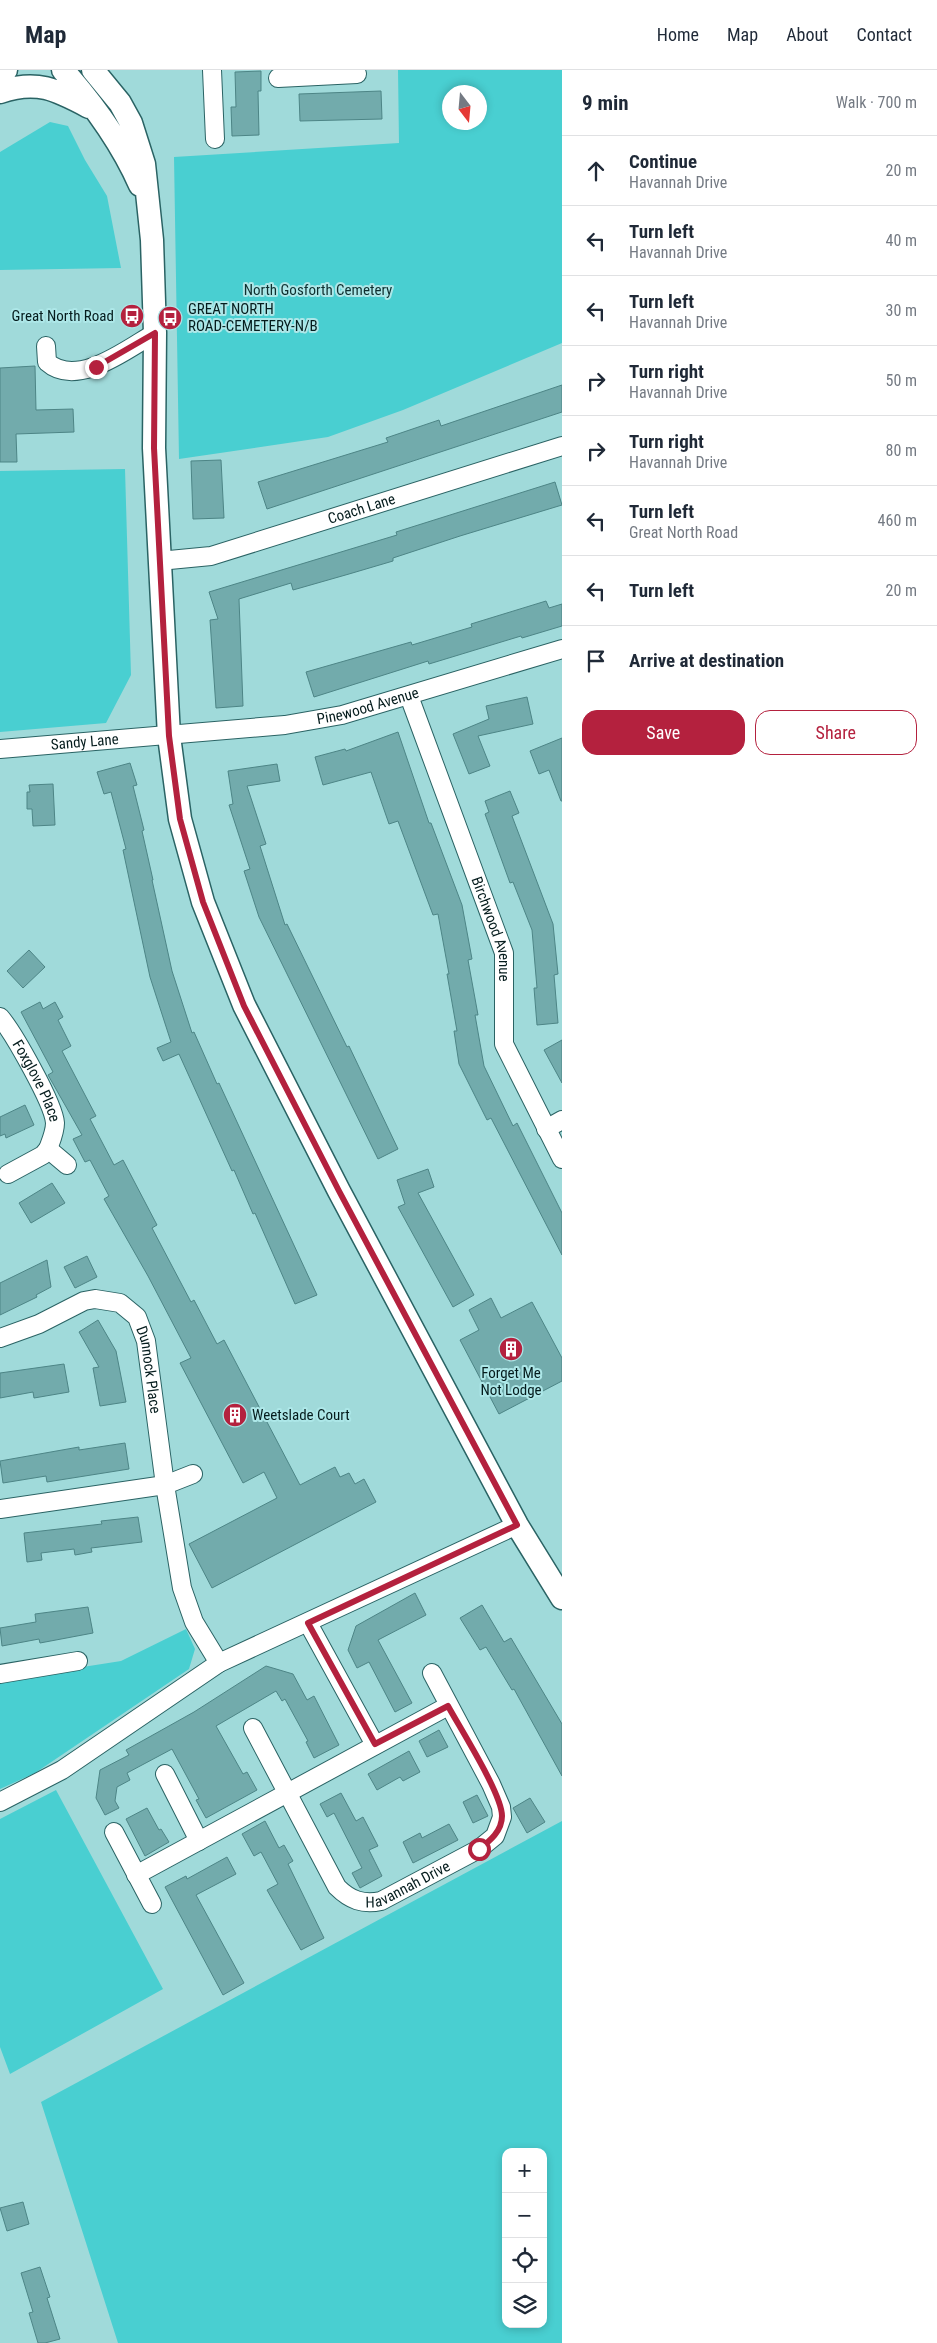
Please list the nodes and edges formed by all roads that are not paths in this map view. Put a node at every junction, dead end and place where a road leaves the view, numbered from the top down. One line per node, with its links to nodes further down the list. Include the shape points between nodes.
1 (6, 70): 8 (main road)
2 (62, 70): 12 (main road)
3 (93, 70): 11 (main road)
4 (110, 70): 11 (main road)
5 (212, 70): 13 (street)
6 (308, 73): 7 (street); 9 (street)
7 (357, 74)
8 (0, 77)
9 (278, 78)
10 (0, 92): 12 (main road, via 30,86 45,88 58,91)
11 (120, 103): 14 (main road, via 138,141)
12 (97, 111): 14 (main road)
13 (215, 139)
14 (149, 204): 15 (main road)
15 (155, 333): 16 (street, via 96,367 84,370 54,368 47,362); 18 (main road, via 154,448)
16 (46, 346)
17 (562, 446): 18 (street, Coach Lane, via 210,556)
18 (159, 561): 21 (main road)
19 (560, 655): 20 (street, Pinewood Avenue)
20 (409, 696): 21 (street, Pinewood Avenue, via 342,715 285,725); 25 (street, Birchwood Avenue, via 504,953 504,1044)
21 (169, 736): 22 (street, Sandy Lane); 34 (main road, via 180,819 203,902 244,1006)
22 (0, 749)
23 (0, 1017): 26 (street, Foxglove Place, via 53,1114 54,1131)
24 (562, 1120): 25 (street)
25 (546, 1129): 27 (street, Birchwood Avenue)
26 (48, 1149): 28 (street); 29 (street)
27 (562, 1159)
28 (67, 1165)
29 (8, 1174)
30 (0, 1338): 32 (street, Dunnock Place, via 84,1301 112,1300 133,1312 146,1341)
31 (193, 1474): 32 (street)
32 (165, 1485): 33 (street); 38 (street, Dunnock Place, via 182,1588 194,1622)
33 (0, 1509)
34 (517, 1525): 35 (main road); 36 (street)
35 (562, 1598)
36 (308, 1623): 38 (street); 43 (street)
37 (78, 1660): 39 (street)
38 (219, 1663): 46 (street, via 62,1770)
39 (0, 1674)
40 (432, 1674): 41 (street, Havannah Drive)
41 (448, 1706): 43 (street); 45 (street, Havannah Drive, via 492,1784 502,1817 495,1836 479,1849 391,1898 362,1902 353,1900 337,1887)
42 (253, 1728): 45 (street, Havannah Drive)
43 (375, 1744): 45 (street)
44 (165, 1774): 48 (street)
45 (287, 1794): 48 (street)
46 (0, 1802)
47 (114, 1832): 49 (street)
48 (199, 1841): 49 (street)
49 (136, 1875): 50 (street)
50 (152, 1904)

